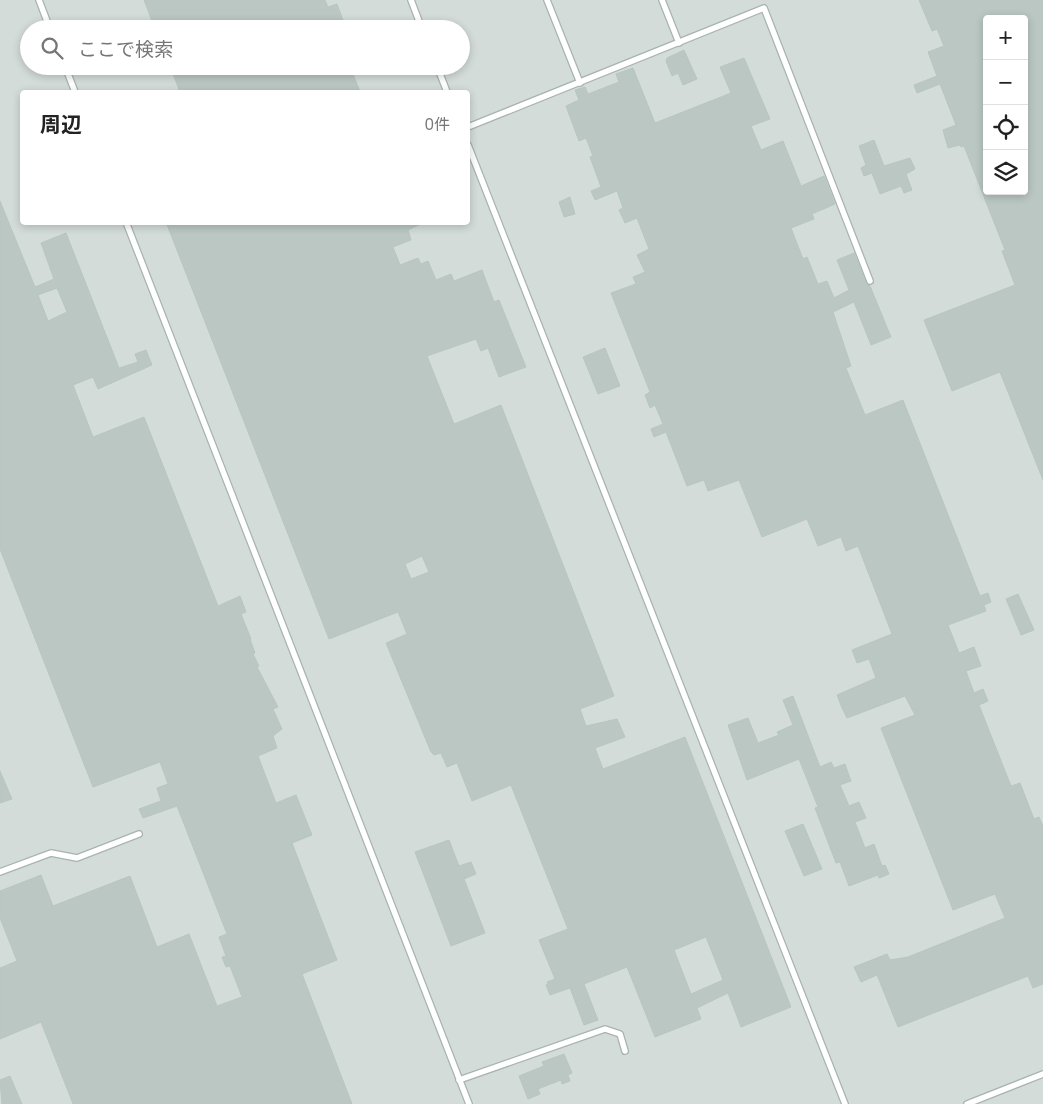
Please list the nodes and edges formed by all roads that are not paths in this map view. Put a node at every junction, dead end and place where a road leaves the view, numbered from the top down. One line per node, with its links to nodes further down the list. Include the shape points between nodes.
1 (39, 0): 5 (lane)
2 (411, 0): 6 (lane)
3 (548, 0): 10 (lane)
4 (662, 0): 7 (lane)
5 (47, 20)
6 (419, 20)
7 (679, 43): 10 (lane); 16 (lane, via 764,8)
8 (68, 75): 11 (lane)
9 (440, 75): 12 (lane)
10 (580, 83): 13 (lane)
11 (74, 90)
12 (446, 90)
13 (470, 127)
14 (470, 150): 23 (lane)
15 (127, 225): 21 (lane)
16 (870, 281)
17 (139, 834): 18 (lane, via 77,858 51,853)
18 (0, 872)
19 (625, 1051): 21 (lane, via 620,1034 605,1028)
20 (1043, 1074): 24 (lane)
21 (459, 1080): 22 (lane)
22 (469, 1104)
23 (845, 1104)
24 (967, 1104)

